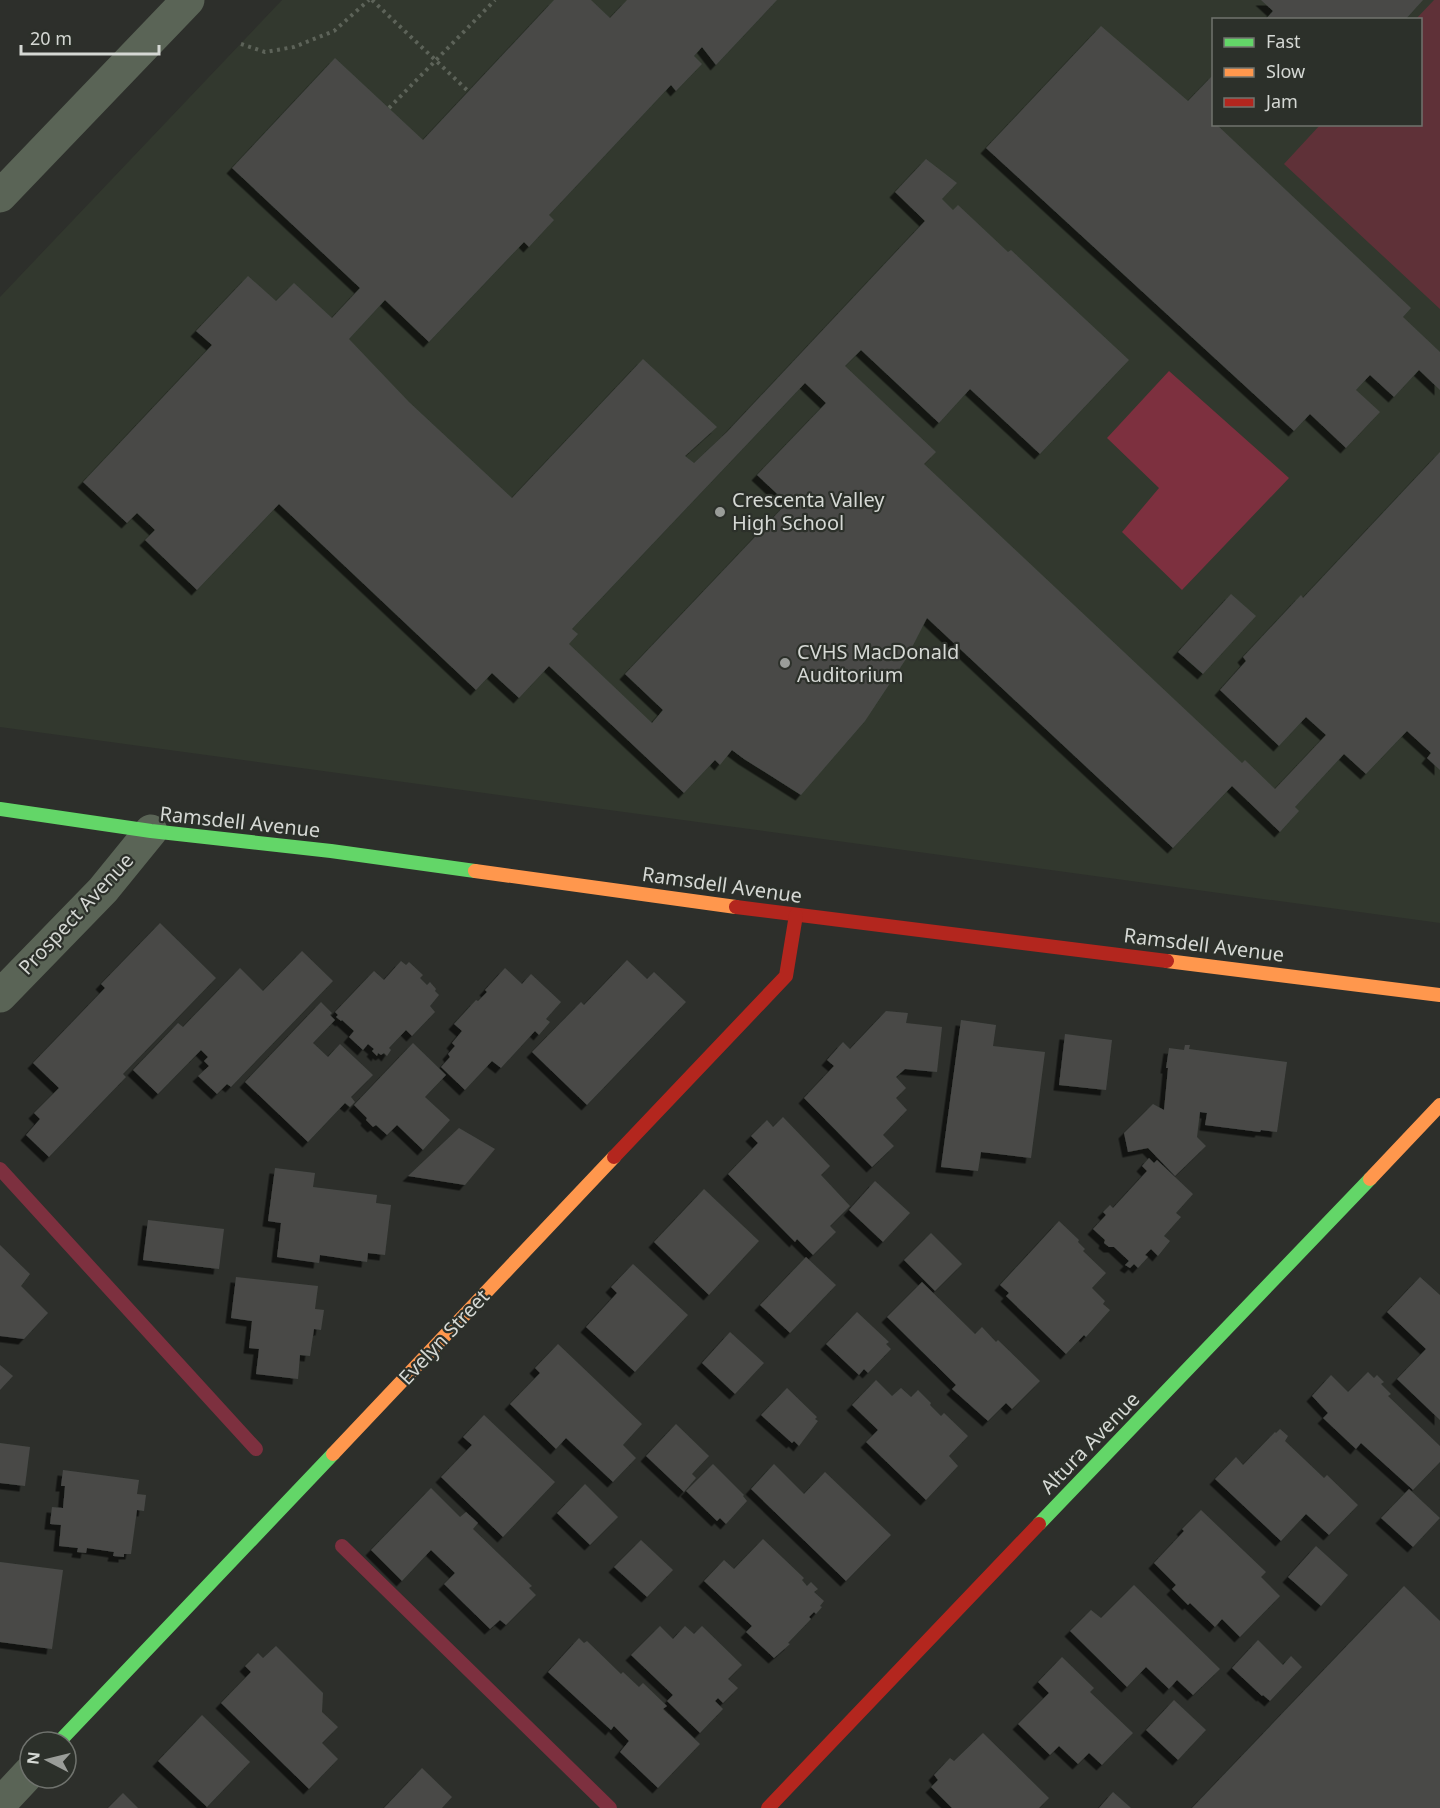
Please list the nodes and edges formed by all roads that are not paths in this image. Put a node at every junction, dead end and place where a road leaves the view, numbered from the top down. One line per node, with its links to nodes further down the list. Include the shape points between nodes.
1 (188, 0): 2 (street)
2 (0, 196)
3 (0, 809): 4 (street, Ramsdell Avenue)
4 (151, 831): 5 (street, Ramsdell Avenue, via 332,851); 7 (street, Prospect Avenue, via 103,890)
5 (796, 915): 6 (street, Ramsdell Avenue); 9 (street, Evelyn Street, via 786,976)
6 (1440, 995)
7 (0, 996)
8 (1440, 1105): 12 (street, Altura Avenue)
9 (70, 1730)
10 (18, 1784): 11 (street)
11 (0, 1803)
12 (768, 1808)

